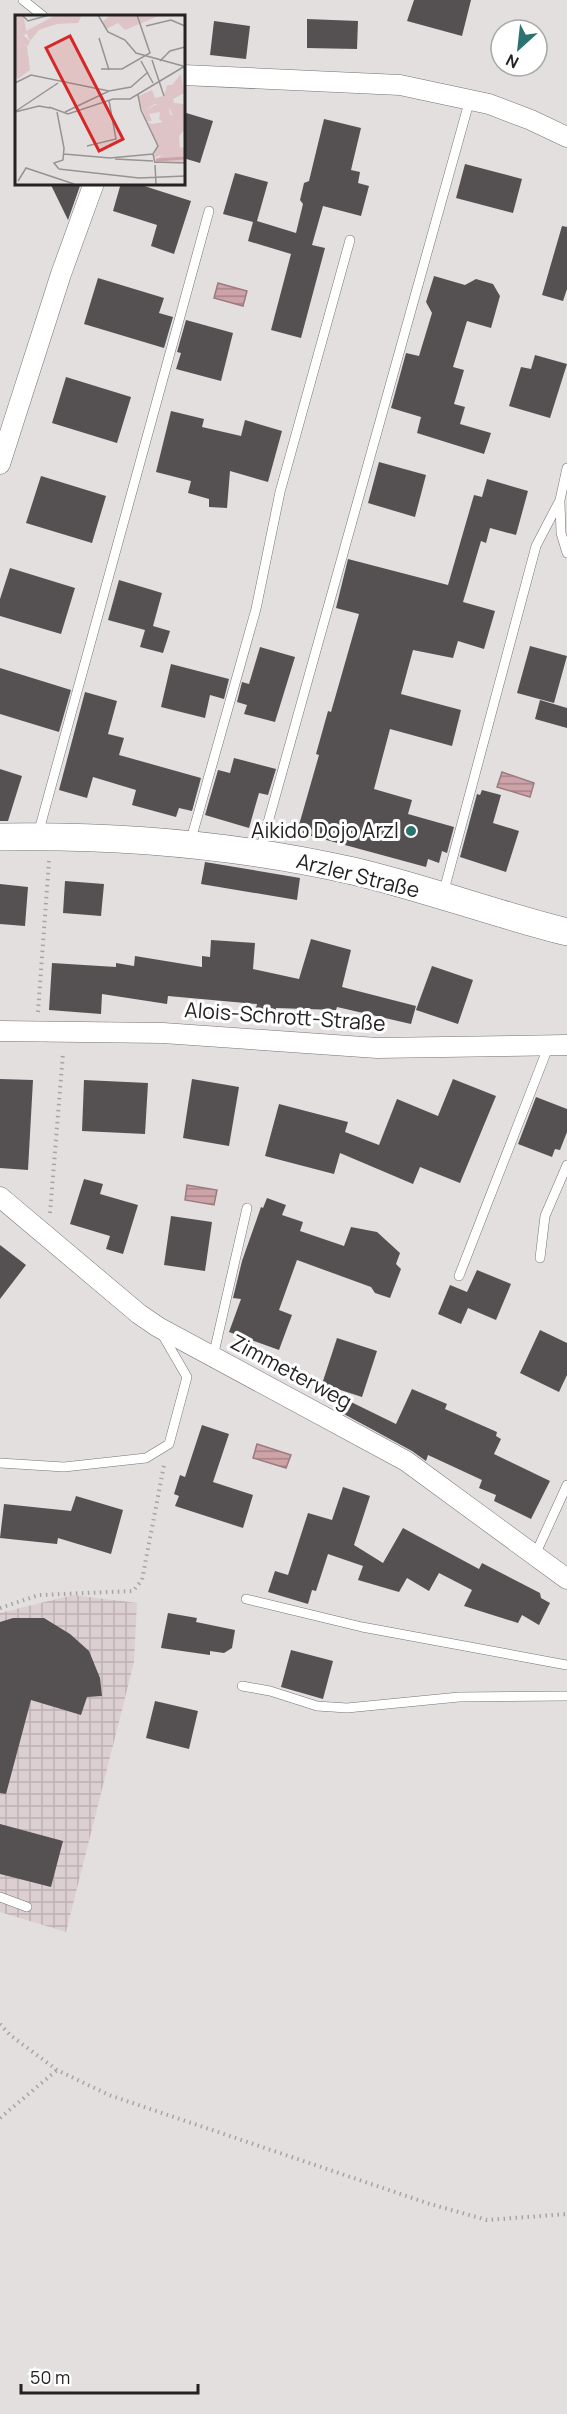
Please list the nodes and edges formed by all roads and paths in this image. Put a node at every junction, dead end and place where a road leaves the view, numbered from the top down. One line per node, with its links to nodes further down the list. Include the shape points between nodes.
1 (23, 0): 2 (lane)
2 (42, 15)
3 (184, 75): 4 (street, via 400,85)
4 (470, 99): 5 (street, via 511,111); 16 (lane)
5 (567, 137)
6 (94, 184): 9 (street)
7 (209, 211): 13 (lane)
8 (350, 240): 15 (lane, via 280,492 256,609)
9 (0, 464)
10 (567, 468): 11 (lane)
11 (560, 500): 12 (lane, via 561,533); 18 (lane, via 536,546)
12 (567, 553)
13 (37, 836): 14 (main road, Arzler Straße); 15 (main road, Arzler Straße)
14 (0, 837)
15 (189, 845): 16 (main road, Arzler Straße)
16 (259, 853): 18 (main road, Arzler Straße, via 353,871)
17 (48, 885): 21 (path)
18 (442, 897): 19 (main road, Arzler Straße)
19 (567, 932)
20 (0, 1030): 21 (street, Alois-Schrott-Straße)
21 (36, 1031): 22 (street, Alois-Schrott-Straße)
22 (64, 1031): 23 (street, Alois-Schrott-Straße, via 163,1033 377,1048); 27 (path)
23 (558, 1045): 29 (lane)
24 (567, 1165): 28 (lane, via 545,1216)
25 (0, 1197): 27 (street, Zimmeterweg)
26 (247, 1208): 31 (lane)
27 (48, 1236): 30 (street, Zimmeterweg)
28 (540, 1258)
29 (459, 1276)
30 (158, 1327): 31 (street, Zimmeterweg); 32 (lane, via 187,1377)
31 (213, 1357): 35 (street, Zimmeterweg, via 406,1461)
32 (169, 1444): 33 (lane, via 147,1458 64,1467); 38 (path, via 142,1580 133,1591 39,1595)
33 (0, 1463)
34 (567, 1485): 35 (lane)
35 (535, 1555): 36 (street, Zimmeterweg)
36 (567, 1579)
37 (246, 1599): 39 (lane, via 362,1627)
38 (0, 1608)
39 (567, 1665)
40 (242, 1686): 41 (lane, via 317,1706 347,1708 450,1697)
41 (567, 1696)
42 (0, 1897): 43 (lane)
43 (27, 1907)
44 (0, 2024): 45 (path, via 10,2036)
45 (57, 2070): 46 (path); 47 (path, via 109,2095 430,2204 487,2220)
46 (0, 2118)
47 (567, 2214)

